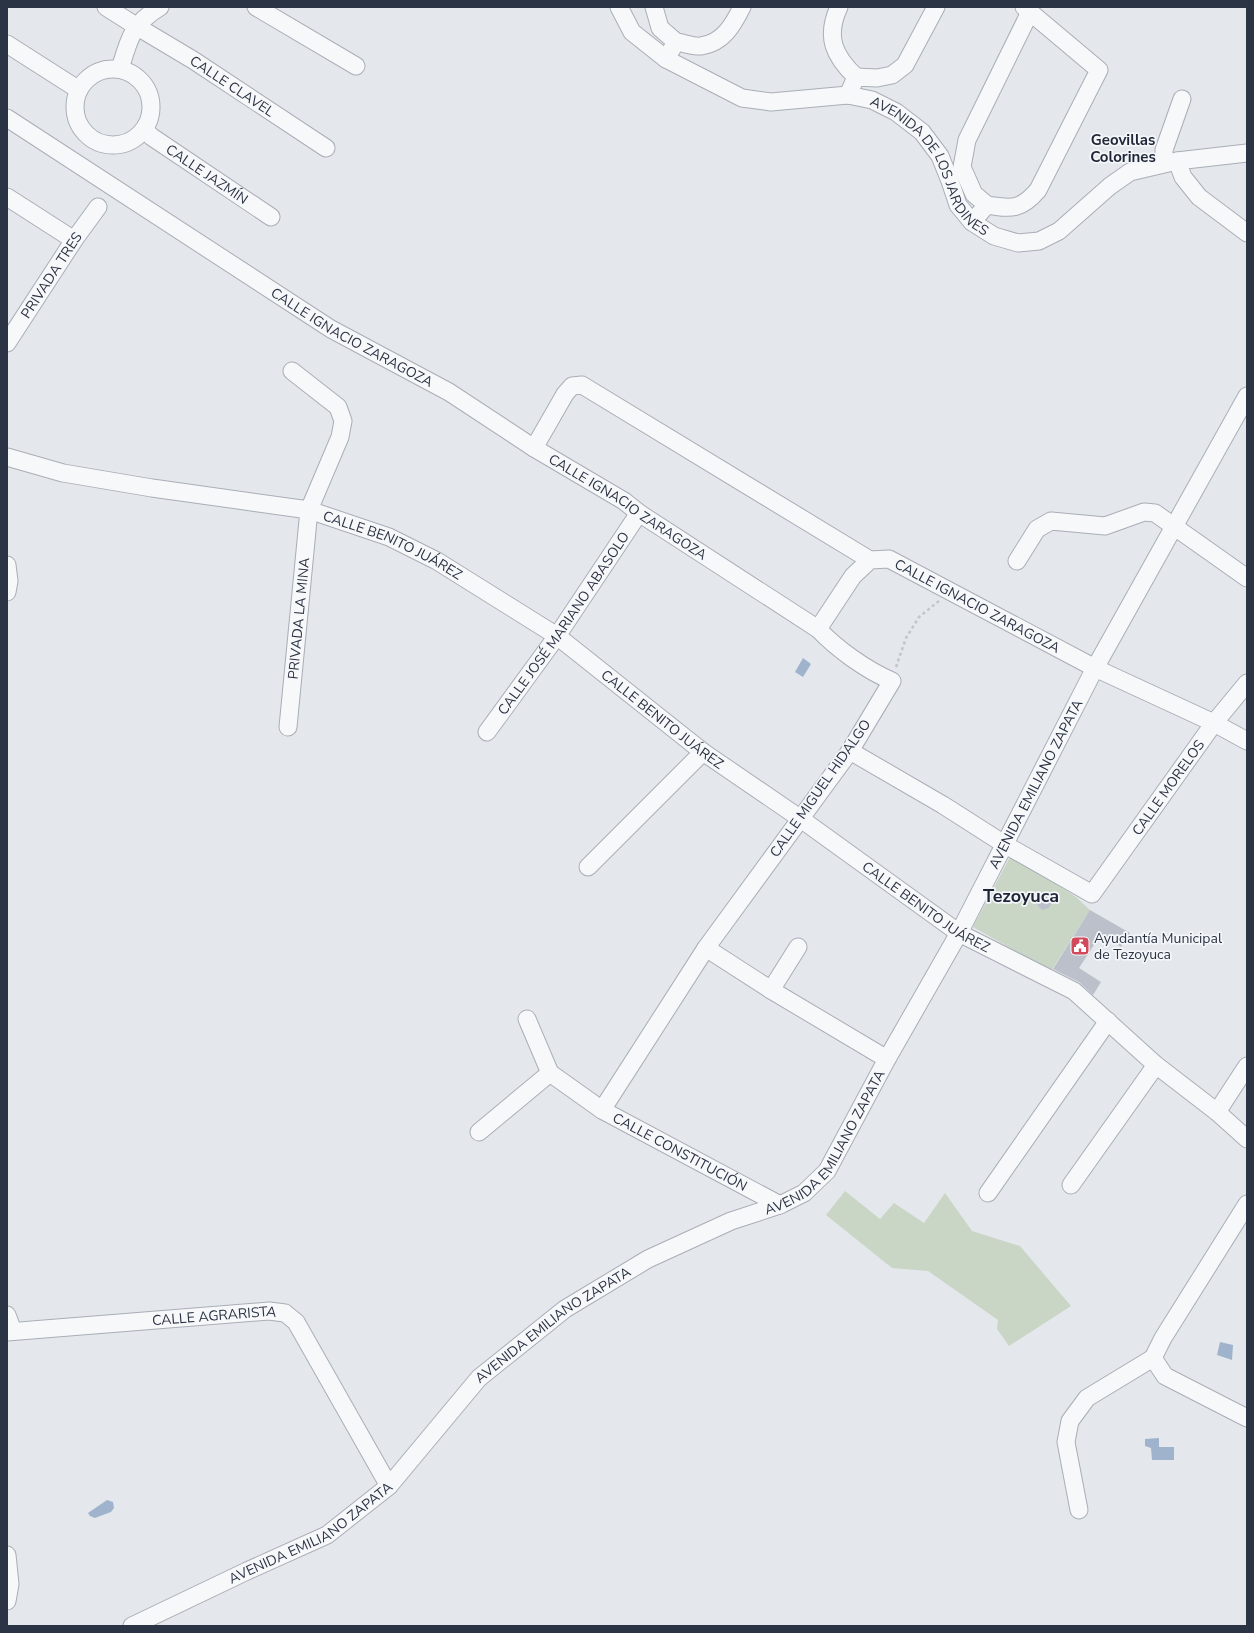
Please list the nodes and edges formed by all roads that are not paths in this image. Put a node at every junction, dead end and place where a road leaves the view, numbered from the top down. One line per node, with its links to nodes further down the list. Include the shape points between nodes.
1 (106, 7): 10 (street, CALLE CLAVEL)
2 (160, 7): 10 (street)
3 (256, 7): 14 (street)
4 (618, 7): 13 (street, AVENIDA DE LOS JARDINES, via 632,32)
5 (654, 7): 11 (street, via 660,28)
6 (742, 7): 11 (street, via 733,25 717,41 700,46)
7 (839, 7): 16 (street, via 835,17 833,45 843,65)
8 (936, 7): 16 (street, via 905,65 892,74 877,78)
9 (1027, 10): 26 (street, via 968,140 962,167 974,194); 26 (street, via 1099,70 1038,190 1028,202 1009,208)
10 (136, 26): 15 (street); 22 (street, CALLE CLAVEL, via 194,60)
11 (676, 42): 13 (street)
12 (7, 44): 17 (street)
13 (666, 59): 18 (street, AVENIDA DE LOS JARDINES, via 742,98 771,102)
14 (356, 66)
15 (120, 69): 17 (street, via 96,72); 21 (street, via 132,73 143,82 149,93 152,105 150,118)
16 (856, 77): 18 (street)
17 (79, 90): 21 (street, via 75,101 80,126 97,142 123,144 135,139)
18 (848, 95): 29 (street, AVENIDA DE LOS JARDINES, via 872,100 896,112 922,132 940,156 958,205)
19 (1182, 99): 24 (street, via 1164,150)
20 (8, 122): 35 (street, CALLE IGNACIO ZARAGOZA, via 331,329 449,392)
21 (144, 130): 28 (street, CALLE JAZMÍN)
22 (326, 148)
23 (1247, 153): 24 (street, AVENIDA DE LOS JARDINES)
24 (1170, 162): 29 (street, AVENIDA DE LOS JARDINES, via 1130,172 1110,186 1059,231 1039,241 1018,243 994,236); 30 (street, via 1199,197)
25 (7, 197): 31 (street)
26 (988, 205): 29 (street)
27 (98, 207): 31 (street, PRIVADA TRES)
28 (271, 217)
29 (972, 222)
30 (1247, 233)
31 (74, 240): 32 (street, PRIVADA TRES)
32 (7, 343)
33 (292, 371): 37 (street, PRIVADA LA MINA, via 338,407 343,421 340,437)
34 (1247, 396): 39 (street, AVENIDA EMILIANO ZAPATA)
35 (534, 448): 38 (street, CALLE IGNACIO ZARAGOZA, via 624,500); 40 (street, via 565,394 572,386 582,386)
36 (7, 457): 37 (street, CALLE BENITO JUÁREZ, via 63,473)
37 (309, 510): 46 (street, CALLE BENITO JUÁREZ, via 389,537 437,561); 50 (street, PRIVADA LA MINA)
38 (640, 513): 45 (street, CALLE IGNACIO ZARAGOZA); 46 (street, CALLE JOSÉ MARIANO ABASOLO)
39 (1174, 527): 41 (street, via 1155,513 1144,512 1105,526 1051,521 1037,529); 43 (street); 47 (street, AVENIDA EMILIANO ZAPATA)
40 (870, 560): 45 (street, via 853,576); 47 (street, CALLE IGNACIO ZARAGOZA, via 889,558)
41 (1017, 561)
42 (7, 565): 44 (street)
43 (1247, 578)
44 (7, 592)
45 (818, 629): 53 (street, CALLE MIGUEL HIDALGO, via 828,640 871,670 892,681)
46 (557, 636): 51 (street, CALLE JOSÉ MARIANO ABASOLO); 54 (street, CALLE BENITO JUÁREZ)
47 (1095, 668): 49 (street, CALLE IGNACIO ZARAGOZA); 56 (street, AVENIDA EMILIANO ZAPATA)
48 (1247, 683): 49 (street, CALLE MORELOS)
49 (1214, 723): 52 (street, CALLE IGNACIO ZARAGOZA); 56 (street, CALLE MORELOS, via 1092,894)
50 (288, 727)
51 (487, 732)
52 (1247, 741)
53 (850, 750): 55 (street, CALLE MIGUEL HIDALGO); 56 (street, via 943,804)
54 (703, 752): 55 (street, CALLE BENITO JUÁREZ); 57 (street)
55 (801, 819): 58 (street, CALLE BENITO JUÁREZ); 60 (street, CALLE MIGUEL HIDALGO)
56 (1004, 844): 58 (street, AVENIDA EMILIANO ZAPATA)
57 (588, 867)
58 (959, 933): 63 (street, CALLE BENITO JUÁREZ, via 1074,991); 64 (street, AVENIDA EMILIANO ZAPATA)
59 (798, 947): 61 (street)
60 (706, 948): 61 (street); 68 (street, CALLE MIGUEL HIDALGO)
61 (771, 990): 64 (street)
62 (527, 1019): 67 (street)
63 (1108, 1022): 65 (street, CALLE BENITO JUÁREZ); 73 (street)
64 (887, 1059): 75 (street, AVENIDA EMILIANO ZAPATA, via 827,1171 804,1193)
65 (1156, 1065): 69 (street, CALLE BENITO JUÁREZ); 72 (street)
66 (1247, 1066): 69 (street)
67 (550, 1073): 68 (street, CALLE CONSTITUCIÓN); 70 (street)
68 (602, 1110): 75 (street, CALLE CONSTITUCIÓN)
69 (1217, 1112): 71 (street, CALLE BENITO JUÁREZ)
70 (478, 1132)
71 (1247, 1139)
72 (1071, 1185)
73 (988, 1193)
74 (1247, 1204): 77 (street)
75 (780, 1205): 79 (street, AVENIDA EMILIANO ZAPATA, via 731,1221 648,1259 565,1309 479,1378)
76 (9, 1326): 79 (street, CALLE AGRARISTA, via 270,1311 285,1313 296,1322)
77 (1153, 1358): 78 (street, via 1165,1376); 80 (street, via 1087,1398 1070,1421 1066,1442)
78 (1247, 1418)
79 (389, 1486): 83 (street, AVENIDA EMILIANO ZAPATA, via 327,1535)
80 (1079, 1510)
81 (7, 1555): 82 (street, via 10,1584)
82 (7, 1601)
83 (132, 1626)

